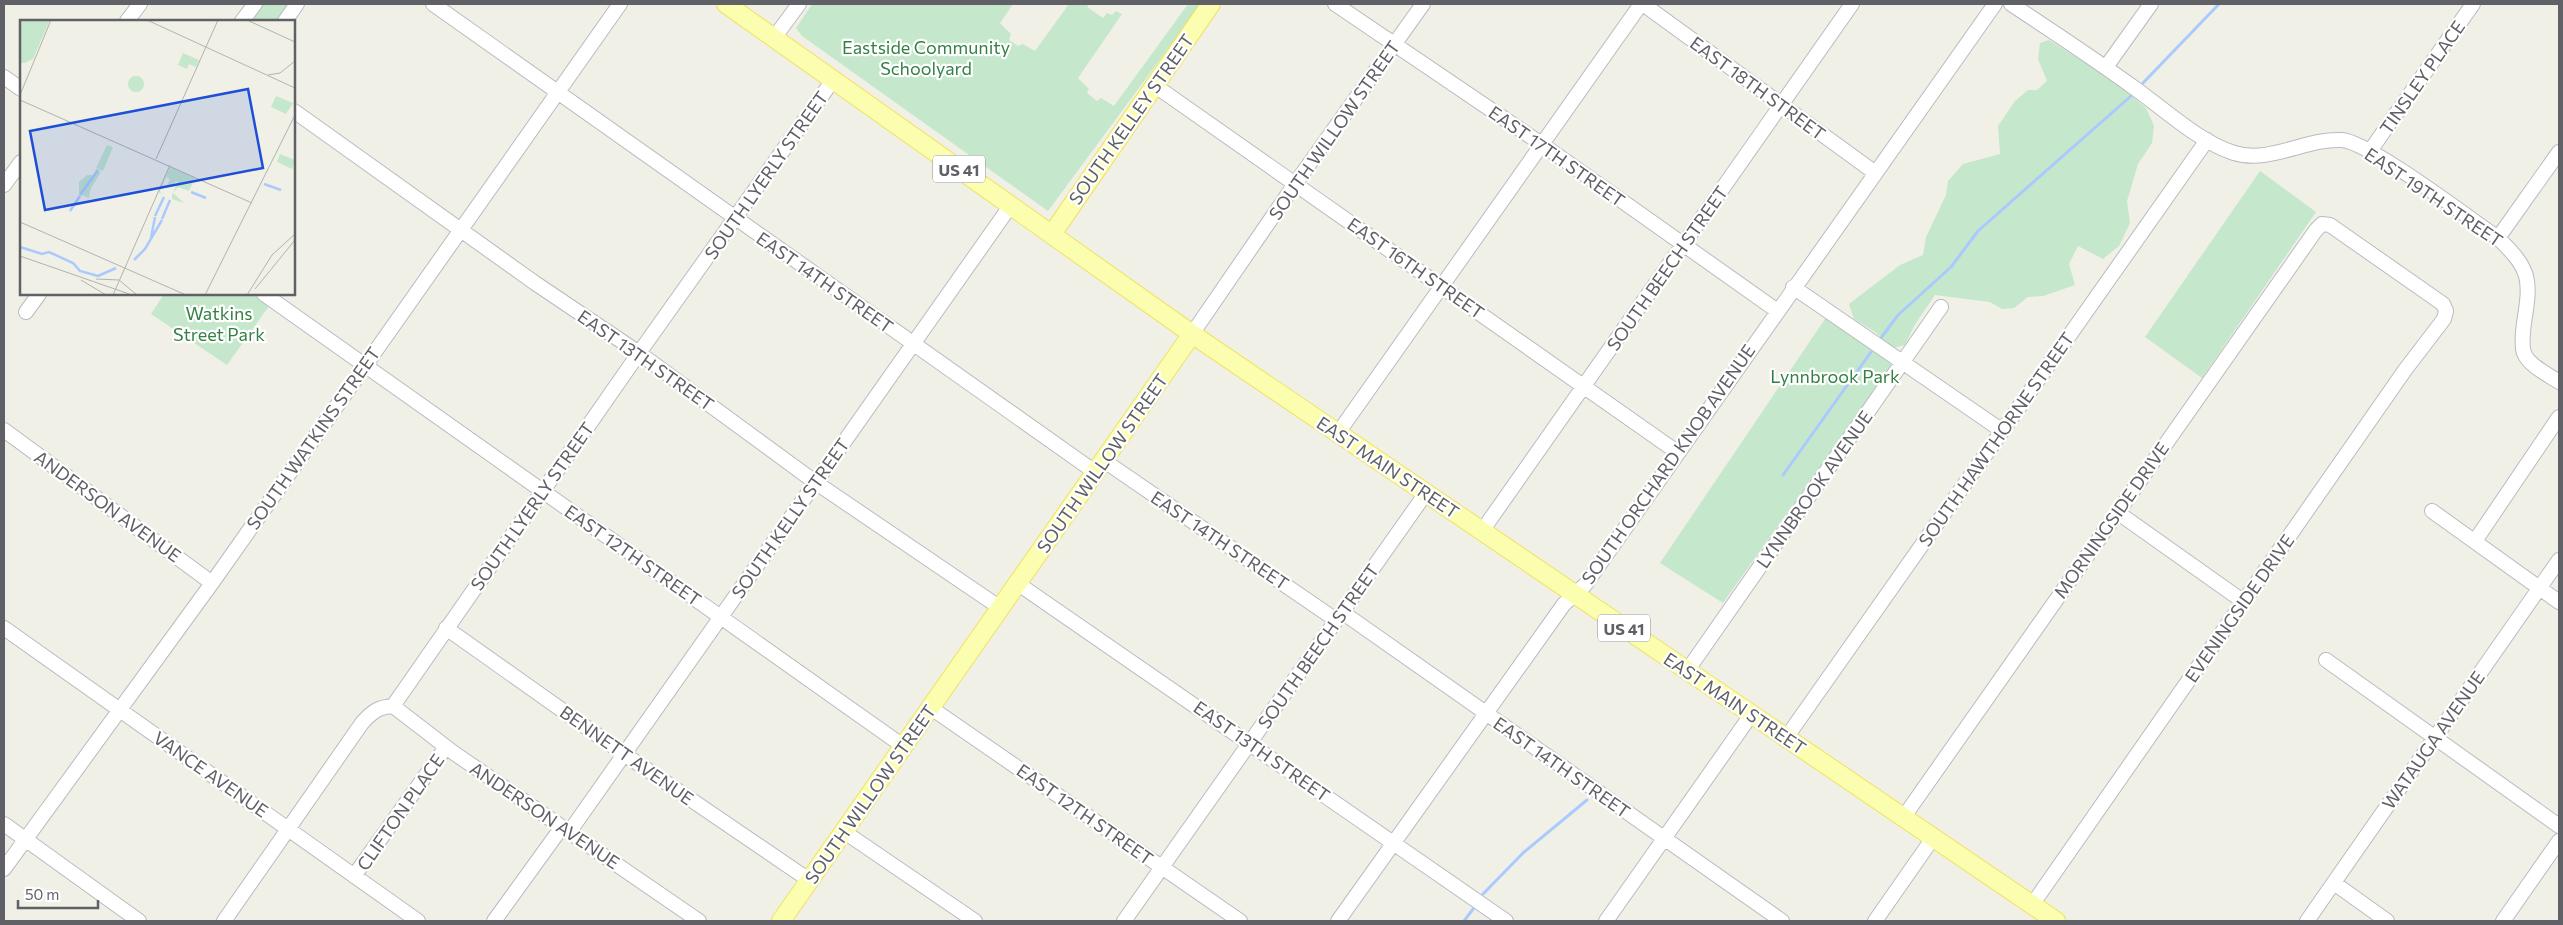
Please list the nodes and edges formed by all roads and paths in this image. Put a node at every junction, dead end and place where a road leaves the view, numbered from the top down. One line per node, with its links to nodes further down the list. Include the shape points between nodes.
1 (140, 4): 17 (street)
2 (255, 4): 18 (street)
3 (297, 4): 19 (street)
4 (433, 4): 27 (street, EAST 14TH STREET)
5 (620, 4): 27 (street, SOUTH WATKINS STREET)
6 (726, 4): 20 (main road, EAST MAIN STREET / US 41)
7 (799, 4): 20 (street)
8 (1211, 4): 25 (main road, SOUTH KELLEY STREET)
9 (1336, 4): 21 (street, EAST 17TH STREET)
10 (1423, 4): 21 (street, SOUTH WILLOW STREET)
11 (1642, 4): 28 (street, EAST 18TH STREET); 31 (street)
12 (1852, 4): 28 (street, SOUTH BEECH STREET)
13 (1995, 4): 35 (street, SOUTH ORCHARD KNOB AVENUE)
14 (2011, 4): 22 (street, EAST 19TH STREET)
15 (2151, 4): 22 (street)
16 (2473, 4): 32 (street, TINSLEY PLACE)
17 (128, 20)
18 (243, 20)
19 (286, 20)
20 (774, 38): 24 (main road, EAST MAIN STREET / US 41)
21 (1394, 44): 31 (street, EAST 17TH STREET); 36 (street, SOUTH WILLOW STREET)
22 (2106, 67): 30 (street, EAST 19TH STREET)
23 (4, 77): 26 (street)
24 (833, 80): 38 (main road, EAST MAIN STREET / US 41); 39 (street, SOUTH LYERLY STREET)
25 (1154, 85): 36 (street, EAST 16TH STREET); 42 (main road, SOUTH KELLEY STREET)
26 (20, 89)
27 (558, 93): 39 (street, EAST 14TH STREET); 41 (street, SOUTH WATKINS STREET)
28 (1781, 105): 35 (street, EAST 18TH STREET); 44 (street, SOUTH BEECH STREET)
29 (295, 112): 41 (street, EAST 13TH STREET)
30 (2207, 140): 32 (street, EAST 19TH STREET, via 2235,153 2262,155 2320,140 2344,140); 61 (street, SOUTH HAWTHORNE STREET)
31 (1542, 145): 44 (street, EAST 17TH STREET); 45 (street)
32 (2370, 151): 43 (street, EAST 19TH STREET)
33 (2559, 152): 43 (street)
34 (20, 163): 37 (street)
35 (1874, 172): 46 (street, SOUTH ORCHARD KNOB AVENUE)
36 (1295, 184): 45 (street, EAST 16TH STREET); 52 (street, SOUTH WILLOW STREET)
37 (4, 185)
38 (1011, 205): 42 (main road, EAST MAIN STREET / US 41); 53 (street, SOUTH KELLY STREET)
39 (735, 218): 53 (street, EAST 14TH STREET); 54 (street, SOUTH LYERLY STREET)
40 (2322, 224): 68 (street, MORNINGSIDE DRIVE); 77 (street, EVENINGSIDE DRIVE, via 2330,225 2443,304 2446,311 2444,319)
41 (460, 230): 54 (street, EAST 13TH STREET); 56 (street, SOUTH WATKINS STREET)
42 (1052, 234): 52 (main road, EAST MAIN STREET / US 41)
43 (2498, 238): 57 (street, EAST 19TH STREET, via 2516,256 2528,278 2529,294 2522,337 2524,354)
44 (1684, 246): 50 (street, EAST 17TH STREET); 58 (street, SOUTH BEECH STREET)
45 (1442, 286): 58 (street, EAST 16TH STREET); 62 (street)
46 (1793, 287): 50 (street, SOUTH ORCHARD KNOB AVENUE); 55 (street)
47 (38, 295): 51 (street)
48 (265, 295): 56 (street, EAST 12TH STREET)
49 (1941, 307): 55 (street, LYNNBROOK AVENUE)
50 (1776, 310): 63 (street, SOUTH ORCHARD KNOB AVENUE)
51 (26, 312)
52 (1192, 334): 62 (main road, EAST MAIN STREET / US 41); 64 (main road, SOUTH WILLOW STREET)
53 (913, 344): 64 (street, EAST 14TH STREET); 65 (street, SOUTH KELLY STREET)
54 (639, 353): 65 (street, EAST 13TH STREET); 66 (street, SOUTH LYERLY STREET)
55 (1902, 363): 61 (street); 85 (street, LYNNBROOK AVENUE)
56 (364, 365): 66 (street, EAST 12TH STREET); 73 (street, SOUTH WATKINS STREET)
57 (2559, 382)
58 (1583, 386): 63 (street, EAST 16TH STREET); 70 (street, SOUTH BEECH STREET)
59 (2559, 417): 71 (street)
60 (4, 430): 73 (street, ANDERSON AVENUE)
61 (2001, 430): 92 (street, SOUTH HAWTHORNE STREET)
62 (1338, 433): 67 (main road, EAST MAIN STREET / US 41)
63 (1677, 452): 76 (street, SOUTH ORCHARD KNOB AVENUE, via 1585,585)
64 (1099, 466): 74 (main road, SOUTH WILLOW STREET); 80 (street, EAST 14TH STREET)
65 (815, 482): 79 (street, EAST 13TH STREET); 81 (street, SOUTH KELLY STREET)
66 (543, 490): 81 (street, EAST 12TH STREET); 83 (street, SOUTH LYERLY STREET)
67 (1426, 493): 70 (main road, EAST MAIN STREET / US 41); 80 (street, SOUTH BEECH STREET)
68 (2117, 512): 77 (street); 97 (street, MORNINGSIDE DRIVE)
69 (2432, 512): 71 (street)
70 (1482, 531): 76 (main road, EAST MAIN STREET / US 41)
71 (2475, 541): 75 (street)
72 (2559, 560): 75 (street, WATAUGA AVENUE)
73 (212, 583): 88 (street, SOUTH WATKINS STREET)
74 (1017, 583): 79 (main road, SOUTH WILLOW STREET); 93 (street, EAST 13TH STREET)
75 (2540, 588): 78 (street); 91 (street, WATAUGA AVENUE)
76 (1574, 595): 85 (main road, EAST MAIN STREET / US 41); 89 (street, SOUTH ORCHARD KNOB AVENUE, via 1564,604)
77 (2244, 602): 113 (street, EVENINGSIDE DRIVE)
78 (2559, 602)
79 (999, 607): 87 (main road, SOUTH WILLOW STREET)
80 (1339, 616): 89 (street, EAST 14TH STREET); 93 (street, SOUTH BEECH STREET)
81 (720, 617): 94 (street, EAST 12TH STREET); 96 (street, SOUTH KELLY STREET)
82 (4, 628): 88 (street, VANCE AVENUE)
83 (446, 628): 86 (street, SOUTH LYERLY STREET); 96 (street, BENNETT AVENUE)
84 (2326, 660): 91 (street)
85 (1687, 671): 90 (main road, EAST MAIN STREET / US 41)
86 (393, 706): 95 (street, ANDERSON AVENUE); 101 (street, via 372,712 362,723)
87 (931, 708): 94 (main road, SOUTH WILLOW STREET); 108 (street, EAST 12TH STREET)
88 (118, 709): 101 (street, VANCE AVENUE); 104 (street, SOUTH WATKINS STREET)
89 (1486, 713): 105 (street, EAST 14TH STREET); 107 (street, SOUTH ORCHARD KNOB AVENUE)
90 (1751, 715): 92 (main road, EAST MAIN STREET / US 41); 105 (street)
91 (2434, 737): 99 (street); 112 (street, WATAUGA AVENUE)
92 (1786, 738): 97 (main road, EAST MAIN STREET / US 41)
93 (1250, 743): 107 (street, EAST 13TH STREET); 108 (street, SOUTH BEECH STREET)
94 (903, 746): 102 (main road, SOUTH WILLOW STREET)
95 (446, 747): 100 (street, ANDERSON AVENUE); 110 (street, CLIFTON PLACE)
96 (624, 754): 100 (street, SOUTH KELLY STREET); 111 (street, BENNETT AVENUE)
97 (1903, 818): 103 (main road, EAST MAIN STREET / US 41)
98 (4, 824): 104 (street)
99 (2559, 826)
100 (566, 829): 117 (street, SOUTH KELLY STREET); 118 (street, ANDERSON AVENUE)
101 (289, 830): 110 (street, VANCE AVENUE); 115 (street)
102 (843, 831): 111 (main road, SOUTH WILLOW STREET); 120 (street)
103 (1933, 838): 113 (main road, EAST MAIN STREET / US 41); 127 (street)
104 (25, 839): 109 (street, SOUTH WATKINS STREET); 114 (street)
105 (1664, 839): 125 (street); 126 (street, EAST 14TH STREET)
106 (2559, 841): 131 (street)
107 (1393, 842): 123 (street, SOUTH ORCHARD KNOB AVENUE); 124 (street, EAST 13TH STREET)
108 (1162, 867): 121 (street, SOUTH BEECH STREET); 122 (street, EAST 12TH STREET)
109 (4, 869)
110 (354, 876): 116 (street, VANCE AVENUE)
111 (809, 880): 119 (main road, SOUTH WILLOW STREET)
112 (2334, 883): 129 (street, WATAUGA AVENUE); 130 (street)
113 (2032, 905): 128 (main road, EAST MAIN STREET / US 41)
114 (139, 921)
115 (224, 921)
116 (418, 921)
117 (494, 921)
118 (699, 921)
119 (781, 921)
120 (975, 921)
121 (1124, 921)
122 (1240, 921)
123 (1338, 921)
124 (1506, 921)
125 (1606, 921)
126 (1782, 921)
127 (1875, 921)
128 (2056, 921)
129 (2306, 921)
130 (2387, 921)
131 (2503, 921)

